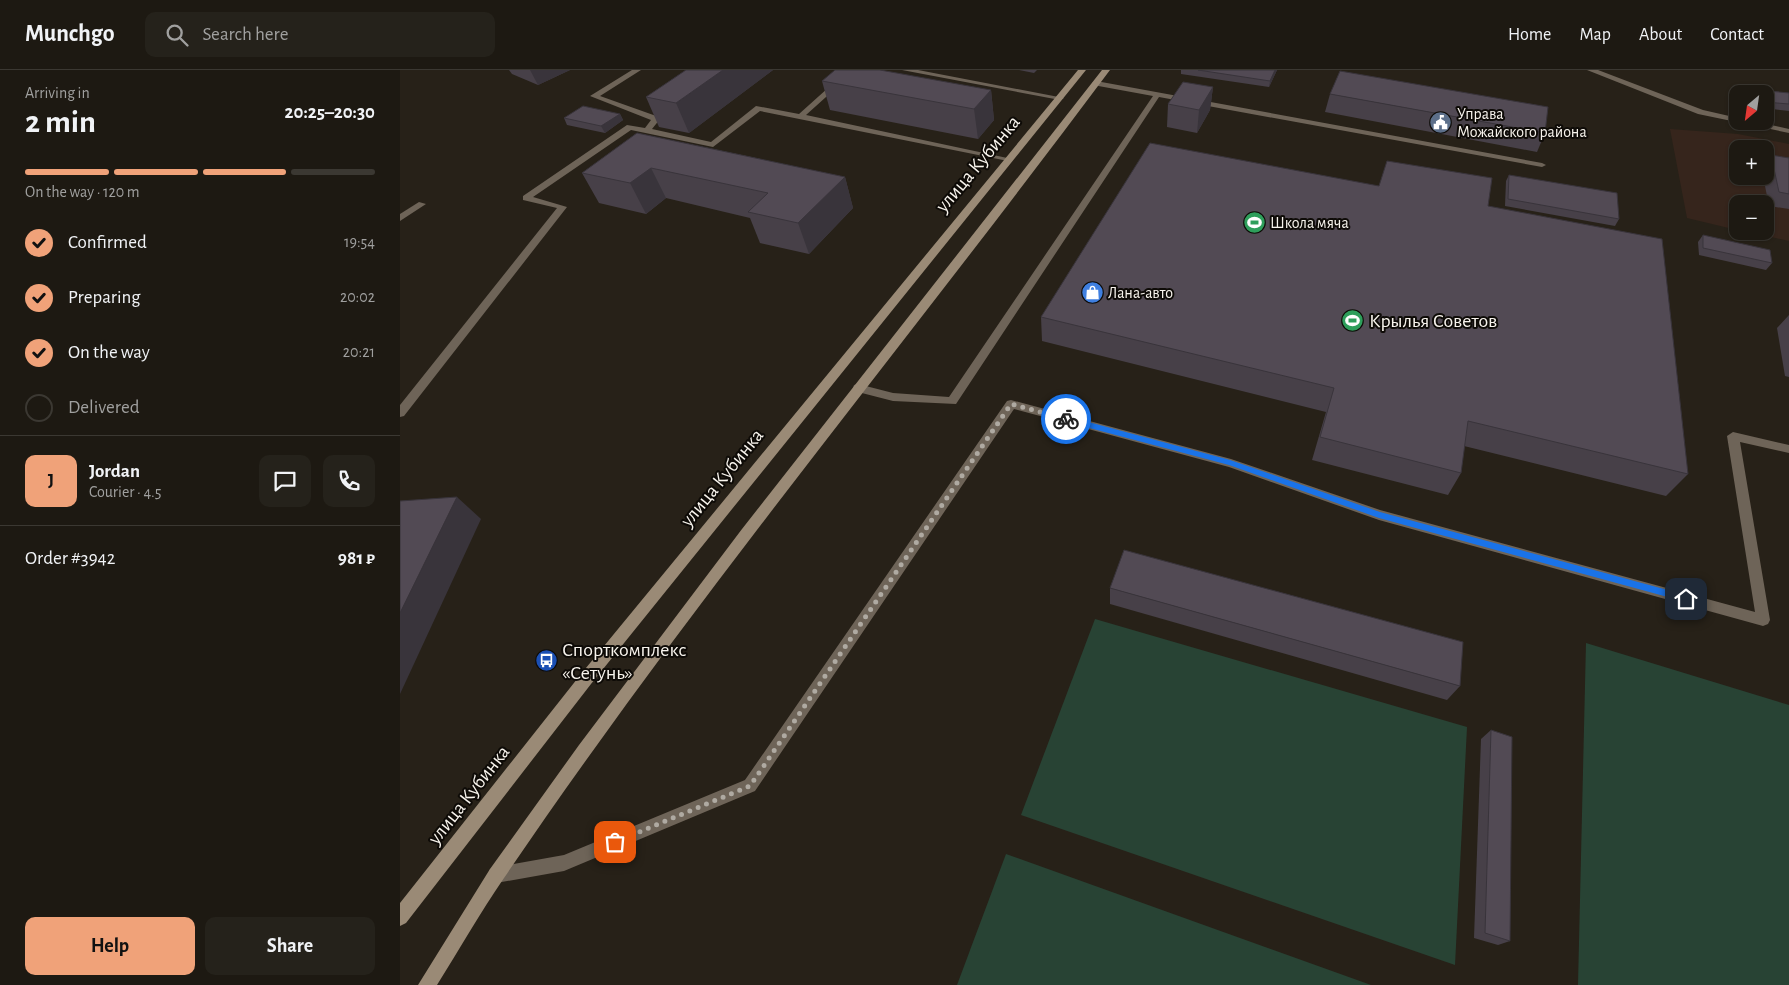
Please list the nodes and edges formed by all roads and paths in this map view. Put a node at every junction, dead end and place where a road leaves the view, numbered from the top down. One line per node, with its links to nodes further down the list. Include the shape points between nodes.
1 (637, 70): 13 (lane, via 594,96 656,119)
2 (852, 70): 10 (lane)
3 (906, 70): 9 (lane)
4 (1082, 70): 9 (street, улица Кубинка)
5 (1106, 70): 7 (street)
6 (1591, 70): 11 (lane, via 1701,112)
7 (1096, 83): 8 (lane); 19 (street)
8 (1158, 93): 16 (lane); 19 (lane, via 952,401 893,397)
9 (1060, 98): 15 (street, улица Кубинка)
10 (801, 116): 13 (lane, via 759,108 713,145); 15 (lane)
11 (1729, 118)
12 (1774, 128): 14 (lane)
13 (647, 131): 20 (lane, via 630,127 526,198 563,207)
14 (1789, 131)
15 (1008, 159): 22 (street, улица Кубинка, via 586,679)
16 (1542, 165)
17 (422, 204): 18 (lane)
18 (400, 218)
19 (858, 388): 23 (street, via 590,742)
20 (400, 413)
21 (1789, 449): 23 (lane, via 1733,436 1762,620 1379,515 1230,463 1011,404 750,786 564,863)
22 (451, 851): 24 (street); 25 (street, улица Кубинка)
23 (496, 875): 26 (street)
24 (400, 908)
25 (400, 917)
26 (427, 985)

